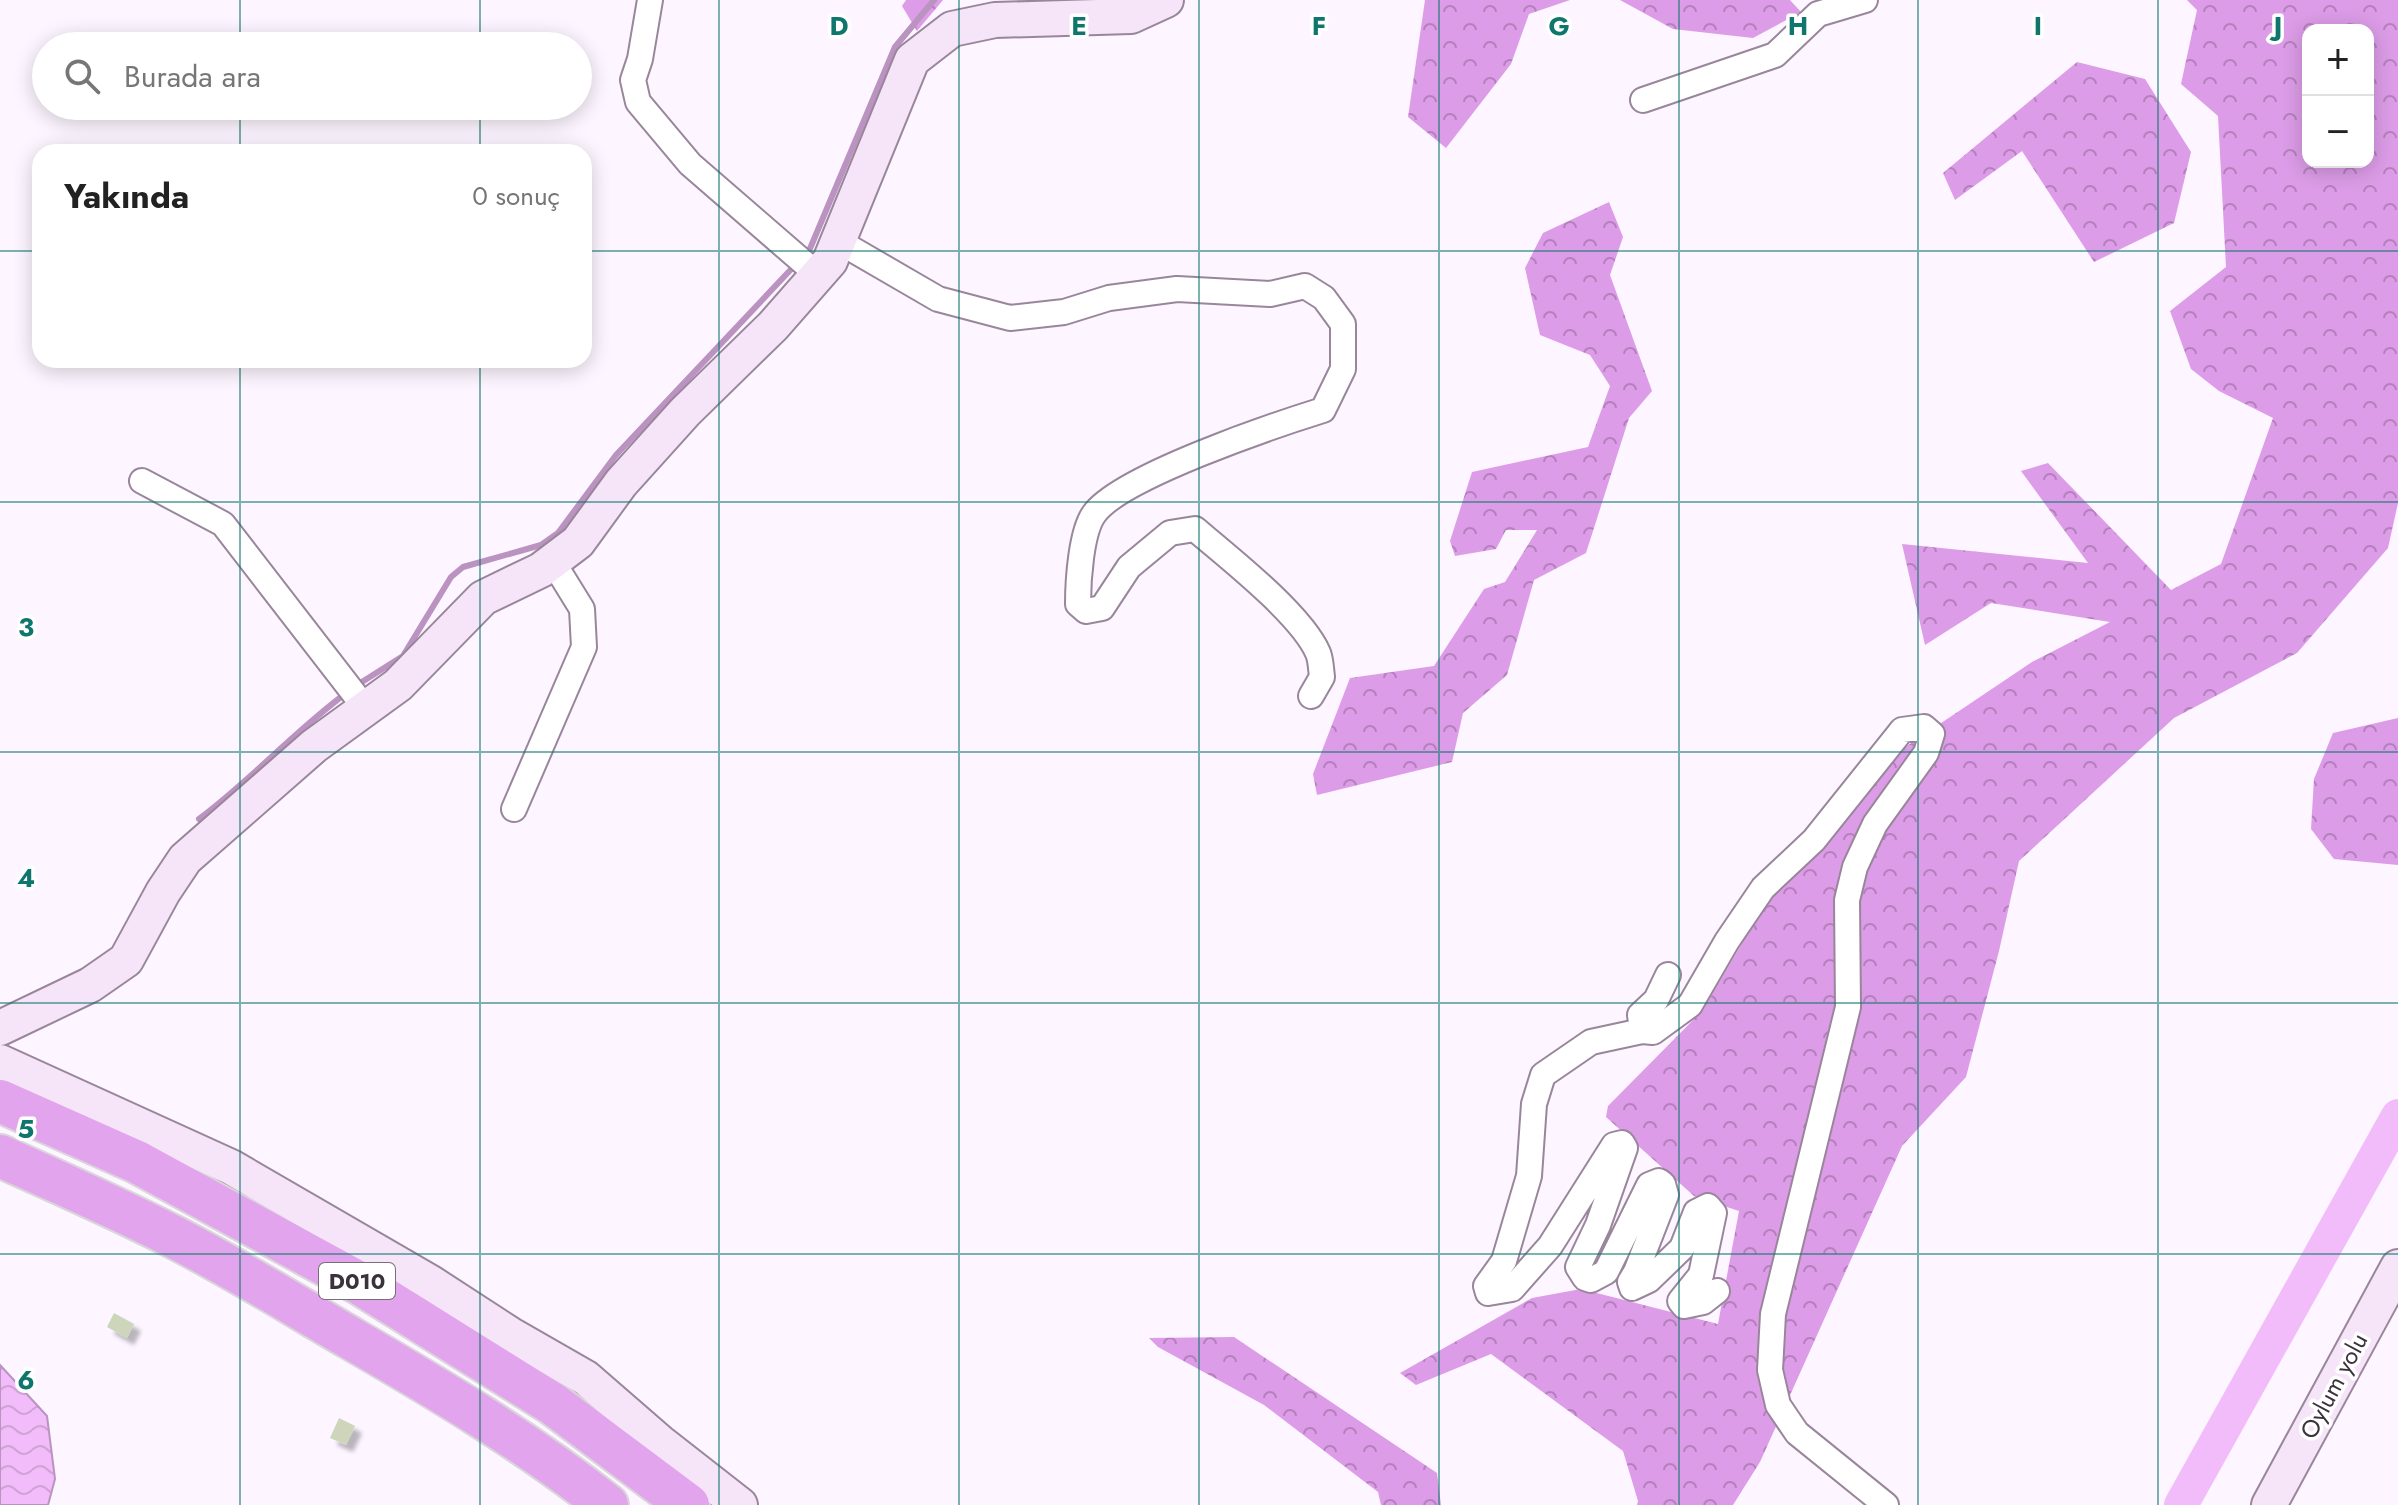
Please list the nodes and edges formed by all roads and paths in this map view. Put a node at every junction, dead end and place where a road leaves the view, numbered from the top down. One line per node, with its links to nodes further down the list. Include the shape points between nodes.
1 (650, 0): 6 (street, via 633,80 638,102 690,164)
2 (1166, 0): 5 (street, via 1131,16 995,20 952,29 912,60)
3 (1865, 0): 4 (street, via 1818,14 1775,55)
4 (1643, 100)
5 (838, 241): 6 (street); 9 (street, via 938,299 1010,318 1177,289 1270,294 1305,286 1324,298 1343,324 1343,369 1323,410 1227,444 1110,499 1093,515 1079,567 1078,604 1086,611 1102,608 1129,567 1170,533 1195,529 1297,622 1318,653 1322,677)
6 (818, 275): 8 (street, via 666,432 578,542)
7 (142, 481): 10 (street, via 223,524)
8 (553, 562): 10 (street, via 483,598 398,685); 11 (street, via 582,609 584,647)
9 (1311, 696)
10 (366, 709): 13 (street, via 314,746 185,859 126,960 90,985)
11 (514, 809)
12 (1668, 975): 14 (street, via 1656,1000 1640,1015)
13 (0, 1028)
14 (1642, 1031): 19 (street, via 1591,1042 1543,1075 1534,1104 1529,1176 1504,1261 1486,1286 1488,1293 1512,1289 1550,1246 1614,1145 1622,1143 1625,1148 1603,1212 1578,1267 1585,1278 1606,1272 1649,1185 1659,1181 1666,1195 1632,1288 1649,1280 1682,1248 1696,1212 1708,1206 1714,1213 1701,1275 1680,1301 1684,1306 1703,1302); 25 (street, via 1653,1032 1690,1005 1763,888 1814,840 1902,730 1924,727 1932,734 1926,753 1875,824 1855,867 1847,900 1848,1007 1773,1314 1770,1370 1778,1405 1797,1433)
15 (0, 1062): 24 (street, via 231,1167 431,1283 586,1378)
16 (0, 1101): 23 (highway, D010, via 137,1162 359,1283 553,1404)
17 (0, 1156): 20 (highway, D010, via 173,1237)
18 (2398, 1267): 26 (street, Oylum yolu)
19 (1717, 1291)
20 (525, 1445): 21 (highway); 22 (highway, D010)
21 (572, 1505)
22 (607, 1505)
23 (688, 1505)
24 (740, 1505)
25 (1886, 1505)
26 (2269, 1505)

